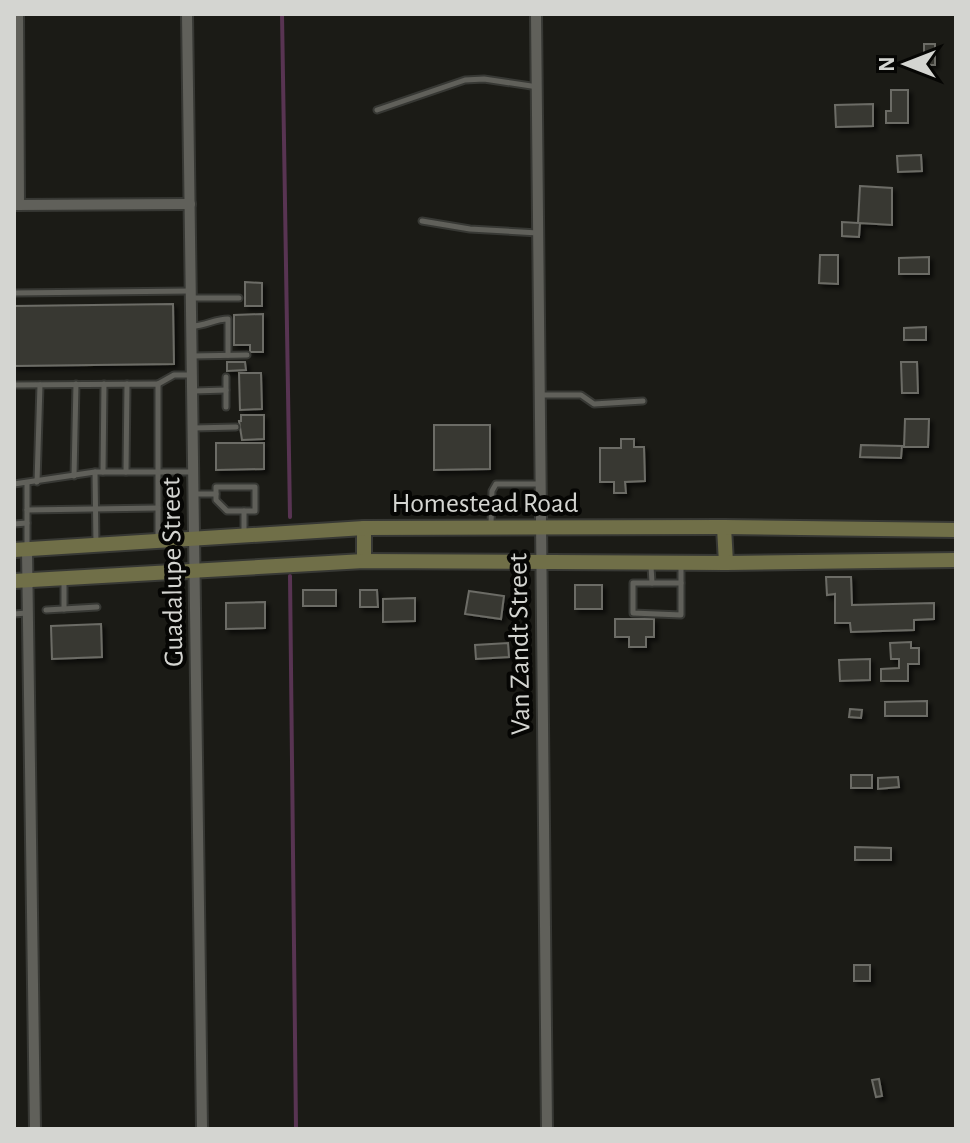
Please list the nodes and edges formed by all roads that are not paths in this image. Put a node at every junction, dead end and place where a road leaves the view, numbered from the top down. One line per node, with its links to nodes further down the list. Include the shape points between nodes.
1 (18, 14): 7 (street)
2 (187, 14): 6 (street, Guadalupe Street)
3 (536, 14): 4 (street, Van Zandt Street)
4 (538, 87): 5 (lane, via 465,80); 9 (street, Van Zandt Street)
5 (377, 110)
6 (190, 204): 7 (street); 11 (street, Guadalupe Street)
7 (17, 205)
8 (422, 221): 9 (lane)
9 (538, 233): 27 (street, Van Zandt Street)
10 (14, 293): 11 (lane)
11 (191, 294): 12 (lane); 13 (street, Guadalupe Street)
12 (239, 298)
13 (192, 326): 14 (lane, via 228,319); 16 (street, Guadalupe Street)
14 (228, 355): 15 (lane); 16 (lane)
15 (247, 355)
16 (192, 356): 17 (street, Guadalupe Street)
17 (193, 375): 22 (lane, via 174,375); 26 (street, Guadalupe Street)
18 (226, 377): 25 (lane)
19 (76, 384): 20 (lane); 24 (lane); 37 (lane)
20 (104, 384): 21 (lane); 33 (lane)
21 (127, 384): 22 (lane); 34 (lane)
22 (158, 384): 35 (lane)
23 (14, 385): 24 (lane)
24 (40, 385): 38 (lane)
25 (226, 390): 26 (lane); 29 (lane)
26 (193, 391): 31 (street, Guadalupe Street)
27 (539, 395): 28 (lane, via 581,395 594,404); 41 (street, Van Zandt Street)
28 (643, 401)
29 (226, 407)
30 (236, 427): 31 (lane)
31 (193, 428): 36 (street, Guadalupe Street)
32 (95, 472): 33 (lane); 37 (lane); 45 (lane)
33 (103, 472): 34 (lane)
34 (126, 472): 35 (lane)
35 (158, 472): 36 (lane); 44 (lane)
36 (194, 472): 42 (street, Guadalupe Street)
37 (74, 476): 38 (lane)
38 (37, 482): 40 (lane)
39 (14, 484): 40 (lane)
40 (27, 484): 46 (lane)
41 (540, 484): 52 (lane, via 496,484); 53 (street, Van Zandt Street)
42 (194, 494): 43 (lane); 56 (street, Guadalupe Street)
43 (216, 494): 47 (lane, via 227,511); 47 (lane, via 216,487 255,487 255,511)
44 (158, 508): 45 (lane); 57 (lane)
45 (96, 509): 46 (lane); 58 (lane)
46 (27, 510): 48 (lane)
47 (244, 511): 55 (lane)
48 (27, 523): 49 (lane); 59 (lane)
49 (14, 524)
50 (724, 527): 53 (main road, Homestead Road); 54 (main road, Homestead Road); 65 (main road)
51 (364, 528): 52 (main road, Homestead Road); 55 (main road, Homestead Road); 61 (main road)
52 (491, 529): 53 (main road, Homestead Road)
53 (540, 529): 62 (street, Van Zandt Street)
54 (956, 530)
55 (244, 535): 56 (main road, Homestead Road)
56 (195, 539): 57 (main road, Homestead Road); 66 (street, Guadalupe Street)
57 (158, 541): 58 (main road, Homestead Road)
58 (96, 545): 59 (main road, Homestead Road)
59 (20, 550): 68 (street)
60 (956, 560): 65 (main road)
61 (364, 561): 62 (main road); 66 (main road)
62 (541, 563): 63 (main road); 78 (street, Van Zandt Street)
63 (651, 563): 64 (main road); 69 (lane)
64 (681, 563): 65 (main road); 70 (lane)
65 (726, 563)
66 (195, 570): 67 (main road); 77 (street, Guadalupe Street)
67 (63, 579): 68 (main road); 72 (lane)
68 (20, 581): 74 (street)
69 (652, 583): 70 (lane); 70 (lane, via 633,583 633,613 681,615)
70 (681, 583)
71 (97, 607): 72 (lane)
72 (64, 609): 73 (lane)
73 (46, 610)
74 (27, 613): 75 (lane); 76 (street)
75 (14, 614)
76 (35, 1129)
77 (202, 1129)
78 (547, 1129)

